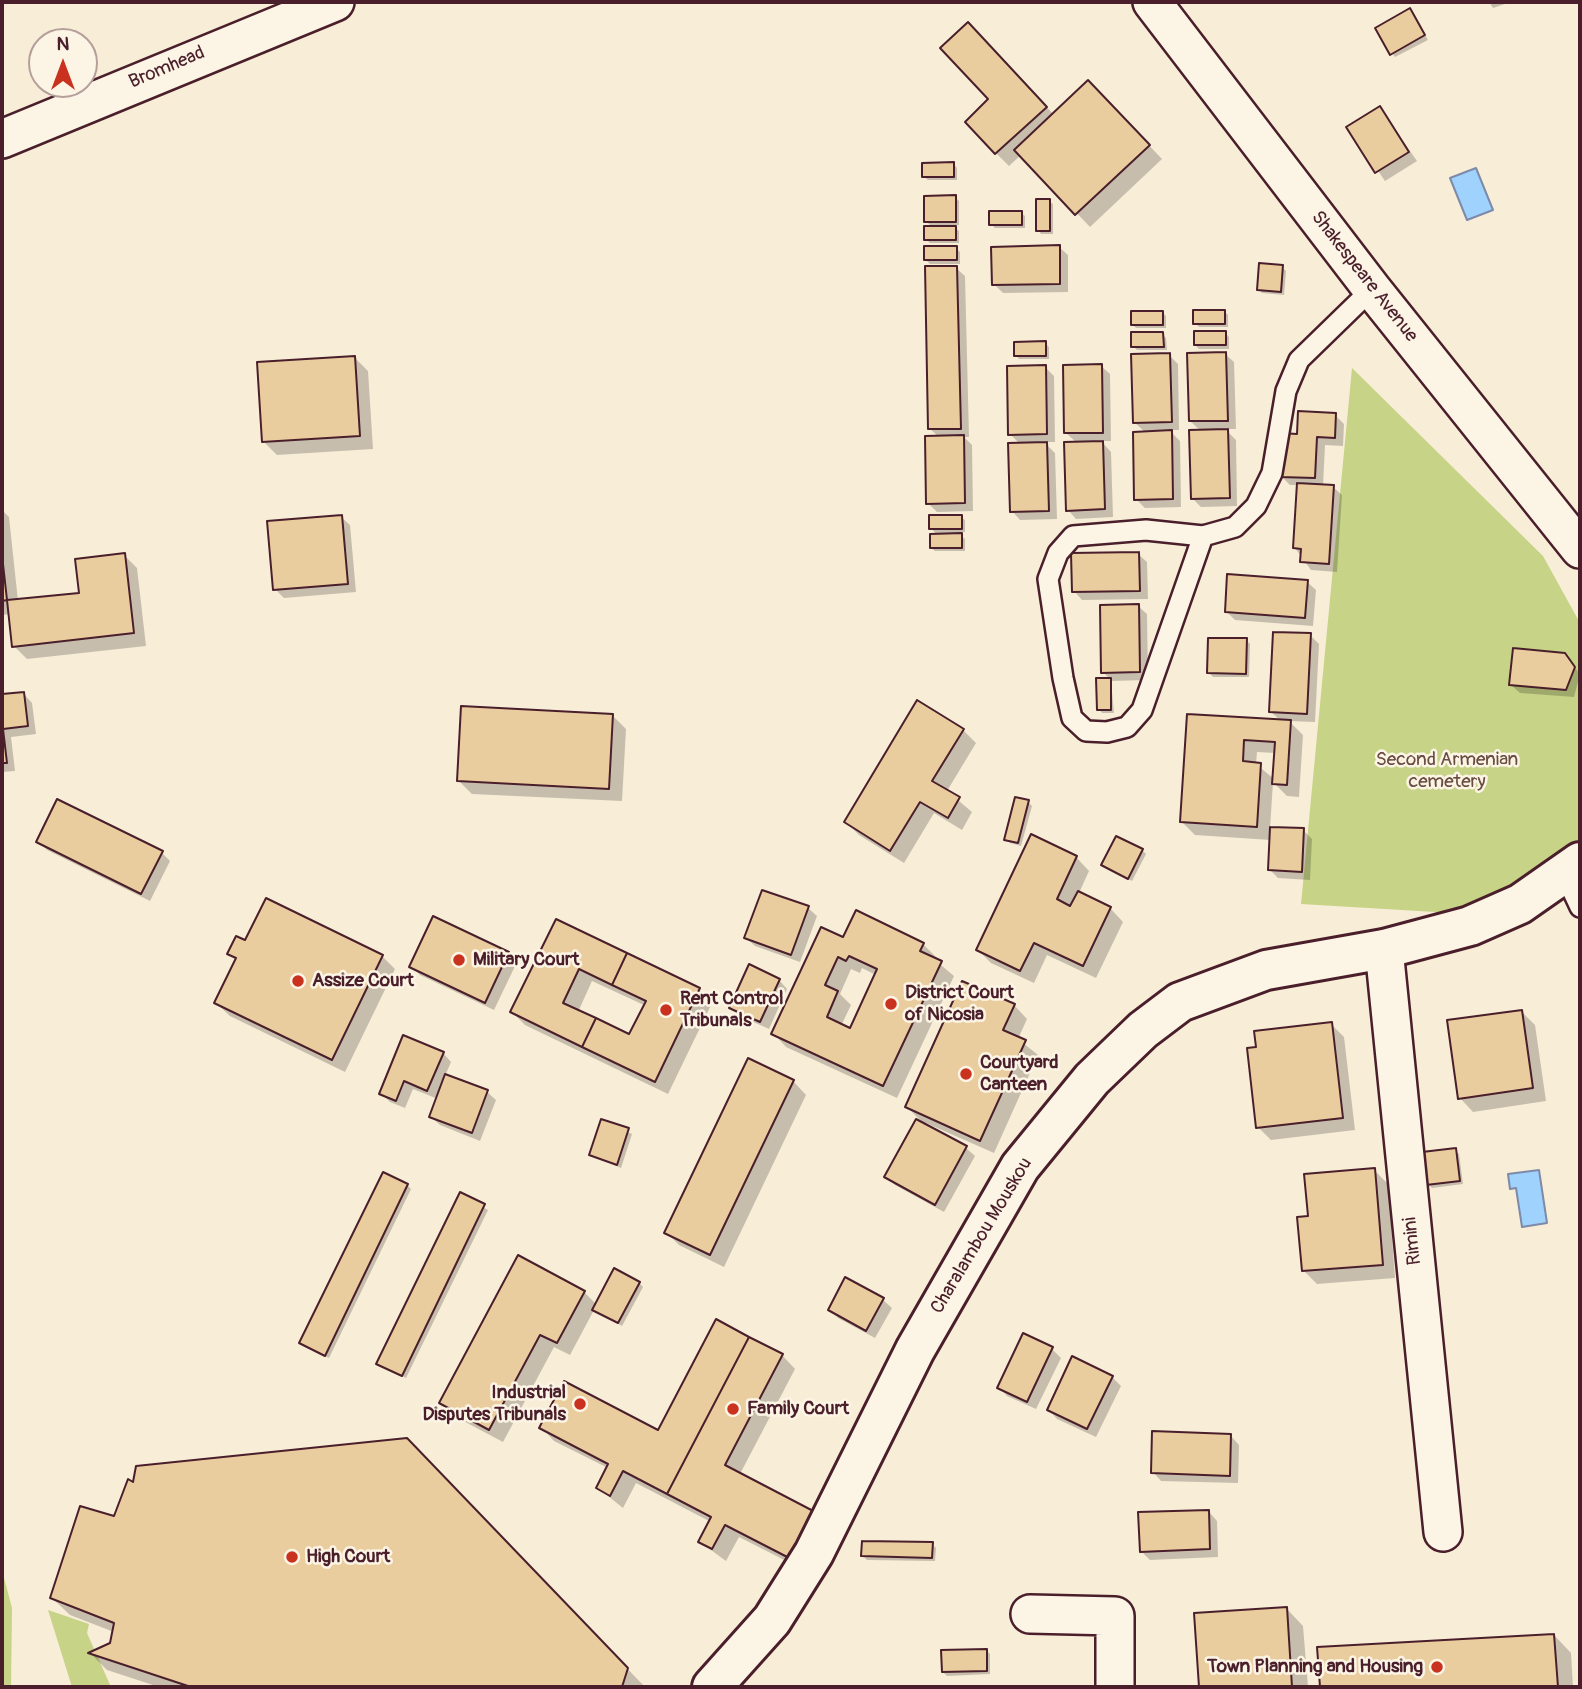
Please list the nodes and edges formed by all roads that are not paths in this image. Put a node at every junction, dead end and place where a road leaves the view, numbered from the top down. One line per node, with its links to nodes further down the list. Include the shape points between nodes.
1 (335, 2): 3 (street, Bromhead)
2 (1152, 2): 4 (street, Shakespeare Avenue)
3 (2, 139)
4 (1371, 289): 5 (lane, via 1299,360 1286,391 1272,473 1256,506 1235,527); 6 (street, Shakespeare Avenue)
5 (1203, 536): 5 (lane, via 1142,710 1127,727 1086,731 1072,718 1063,678 1048,579 1058,553 1073,536 1103,532 1146,530)
6 (1580, 549)
7 (1575, 881): 8 (street, Charalambou Mouskou, via 1470,926)
8 (1384, 949): 9 (street, Rimini); 11 (street, Charalambou Mouskou, via 1266,970 1180,1002 1092,1079 998,1201 915,1350 814,1553 772,1620)
9 (1443, 1532)
10 (1030, 1614): 12 (street, via 1115,1616)
11 (712, 1687)
12 (1115, 1687)

